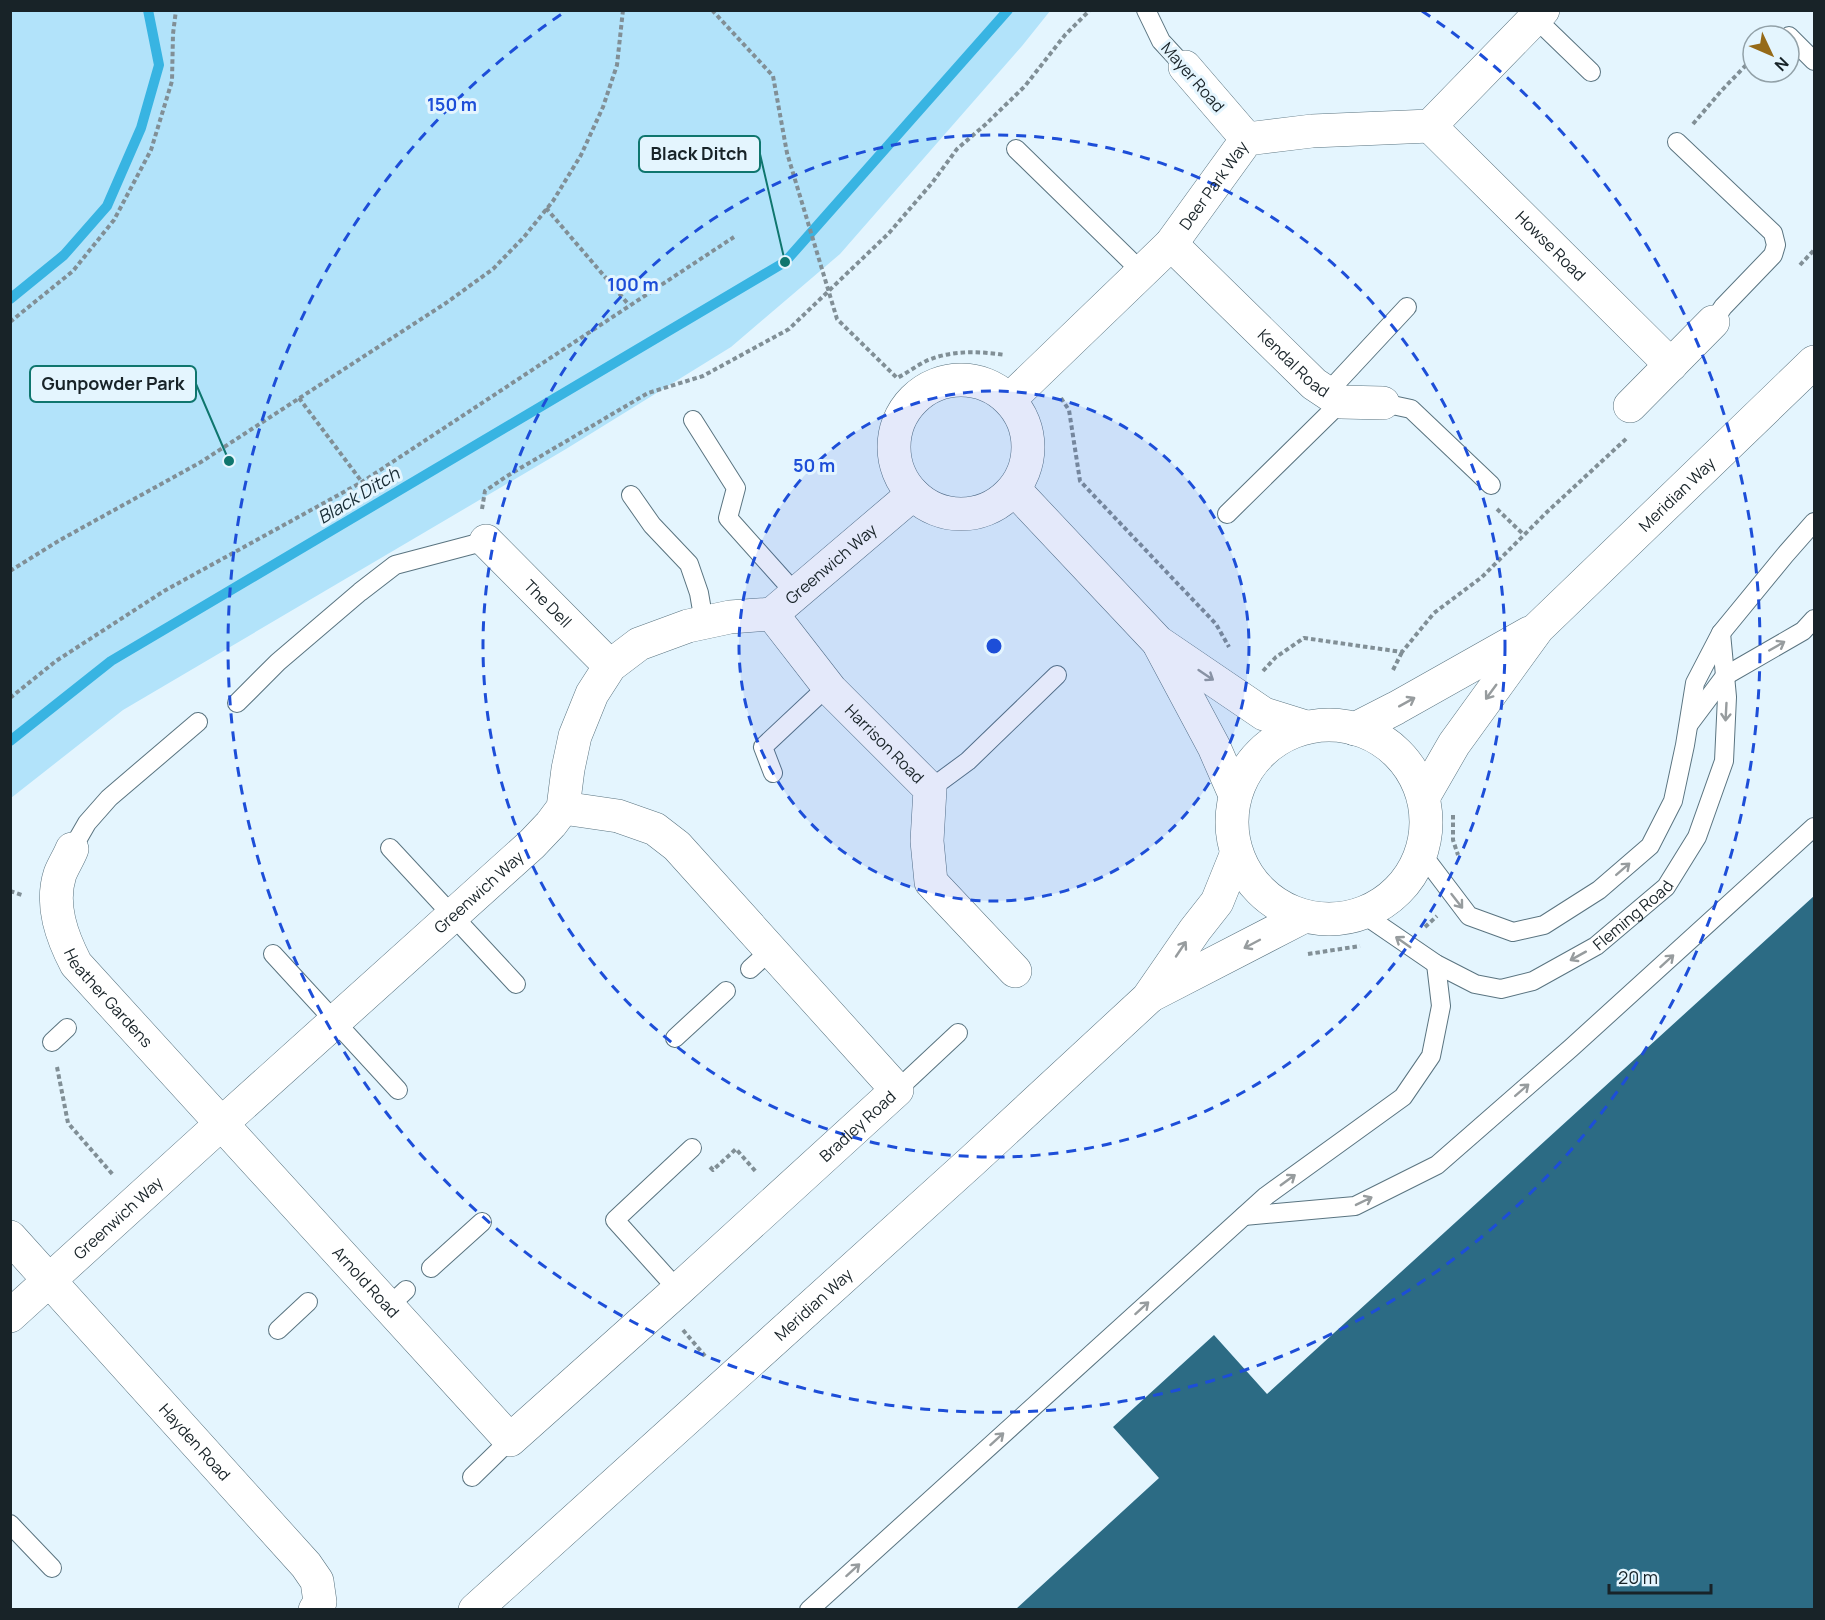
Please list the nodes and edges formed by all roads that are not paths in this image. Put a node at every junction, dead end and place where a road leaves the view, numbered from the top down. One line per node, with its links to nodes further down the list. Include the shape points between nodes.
1 (1146, 10): 5 (lane, Mayer Road, via 1161,41)
2 (1535, 13): 6 (lane); 7 (street)
3 (1801, 48): 4 (lane)
4 (1815, 61)
5 (1185, 68): 8 (street, Mayer Road)
6 (1591, 72)
7 (1430, 126): 8 (street, Deer Park Way, via 1312,131); 16 (street, Howse Road)
8 (1247, 139): 11 (street, Deer Park Way)
9 (1677, 142): 14 (lane, via 1773,233 1776,245 1773,255)
10 (1016, 148): 12 (lane)
11 (1171, 244): 12 (street, Deer Park Way); 17 (street, Kendal Road, via 1314,384)
12 (1142, 271): 18 (street, Deer Park Way)
13 (1407, 307): 17 (lane)
14 (1713, 321): 16 (street)
15 (1815, 362): 32 (street, Meridian Way)
16 (1671, 365): 21 (street)
17 (1334, 397): 19 (street, Kendal Road); 26 (lane)
18 (1010, 399): 23 (street, via 1023,419 1029,443 1026,468); 24 (street, via 988,385 962,380 936,384 915,399 899,420 894,446 899,472)
19 (1383, 403): 22 (lane, Kendal Road, via 1411,409)
20 (693, 420): 29 (lane, via 736,488 728,518)
21 (1631, 420)
22 (1491, 485)
23 (1014, 489): 24 (street, via 992,507 965,514 937,510); 34 (street)
24 (913, 494): 29 (street, Greenwich Way)
25 (631, 495): 31 (lane, via 652,525 689,564)
26 (1227, 514)
27 (1815, 522): 33 (lane)
28 (484, 526): 35 (street, The Dell); 39 (lane, via 395,566 278,662)
29 (784, 604): 31 (street, Greenwich Way); 38 (street, Harrison Road)
30 (1815, 619): 37 (lane, one-way to 30, via 1803,632)
31 (704, 622): 35 (street, Greenwich Way, via 639,644)
32 (1539, 628): 43 (street, Meridian Way, one-way to 32); 47 (street, Meridian Way, one-way to 47, via 1454,744)
33 (1721, 633): 37 (lane, Fleming Road); 41 (lane, via 1695,683)
34 (1158, 642): 42 (street, one-way to 42, via 1264,714); 46 (street)
35 (610, 666): 48 (street, Greenwich Way, via 592,694 575,736)
36 (1057, 675): 45 (lane, via 968,761)
37 (1725, 676): 41 (lane); 58 (lane, Fleming Road, one-way to 58, via 1724,761 1697,837 1666,887 1596,946 1533,981 1501,989 1475,984)
38 (828, 686): 44 (lane, via 764,747); 45 (street, Harrison Road)
39 (237, 703)
40 (198, 722): 51 (lane, via 110,798 87,823)
41 (1688, 726): 52 (lane, one-way to 41, via 1469,916 1513,932 1544,925 1599,890 1650,846 1673,801)
42 (1306, 727): 43 (street, via 1336,724); 46 (street, via 1279,738 1256,757)
43 (1355, 729): 47 (street, via 1391,746 1411,769)
44 (773, 773)
45 (930, 789): 59 (street, Harrison Road, via 927,841 932,882)
46 (1235, 795): 53 (street, via 1231,820)
47 (1424, 796): 52 (street, via 1427,825)
48 (563, 808): 55 (street, Greenwich Way, via 532,844); 69 (street, Bradley Road, via 618,816 655,829 677,846 760,959)
49 (1815, 827): 72 (lane, one-way to 49, via 1355,1206 1437,1165)
50 (390, 848): 55 (lane)
51 (72, 849): 70 (street, Heather Gardens, via 60,876 56,909 68,949 95,1001)
52 (1422, 854): 54 (street, via 1408,880 1388,900)
53 (1236, 855): 56 (street, via 1253,885 1276,905); 62 (street, one-way to 53, via 1217,902)
54 (1363, 914): 56 (street, via 1333,920); 58 (lane, Fleming Road, one-way to 54)
55 (452, 916): 60 (lane); 63 (street, Greenwich Way)
56 (1303, 917): 62 (street, one-way to 62)
57 (273, 954): 63 (lane)
58 (1436, 964): 72 (lane, one-way to 58, via 1403,1097 1431,1056 1441,1006)
59 (1015, 971)
60 (516, 984)
61 (726, 991): 66 (lane)
62 (1148, 998): 86 (street, Meridian Way)
63 (334, 1022): 68 (lane); 70 (street, Greenwich Way)
64 (67, 1028): 67 (lane)
65 (958, 1034): 69 (lane)
66 (675, 1038)
67 (51, 1042)
68 (398, 1090)
69 (897, 1090): 77 (street, Bradley Road)
70 (222, 1124): 76 (street, Greenwich Way); 81 (street, Arnold Road, via 341,1271 397,1299)
71 (692, 1148): 77 (lane, via 615,1220)
72 (1244, 1216): 87 (lane, one-way to 72)
73 (482, 1222): 75 (lane)
74 (10, 1236): 76 (street, Hayden Road)
75 (431, 1268)
76 (51, 1280): 79 (street, Greenwich Way); 85 (street, Hayden Road, via 306,1565 317,1581 320,1602)
77 (678, 1290): 81 (street, Bradley Road)
78 (308, 1302): 80 (lane)
79 (10, 1316)
80 (278, 1330)
81 (510, 1440): 82 (lane)
82 (471, 1477)
83 (10, 1524): 84 (lane)
84 (52, 1568)
85 (315, 1610)
86 (475, 1610)
87 (809, 1610)

